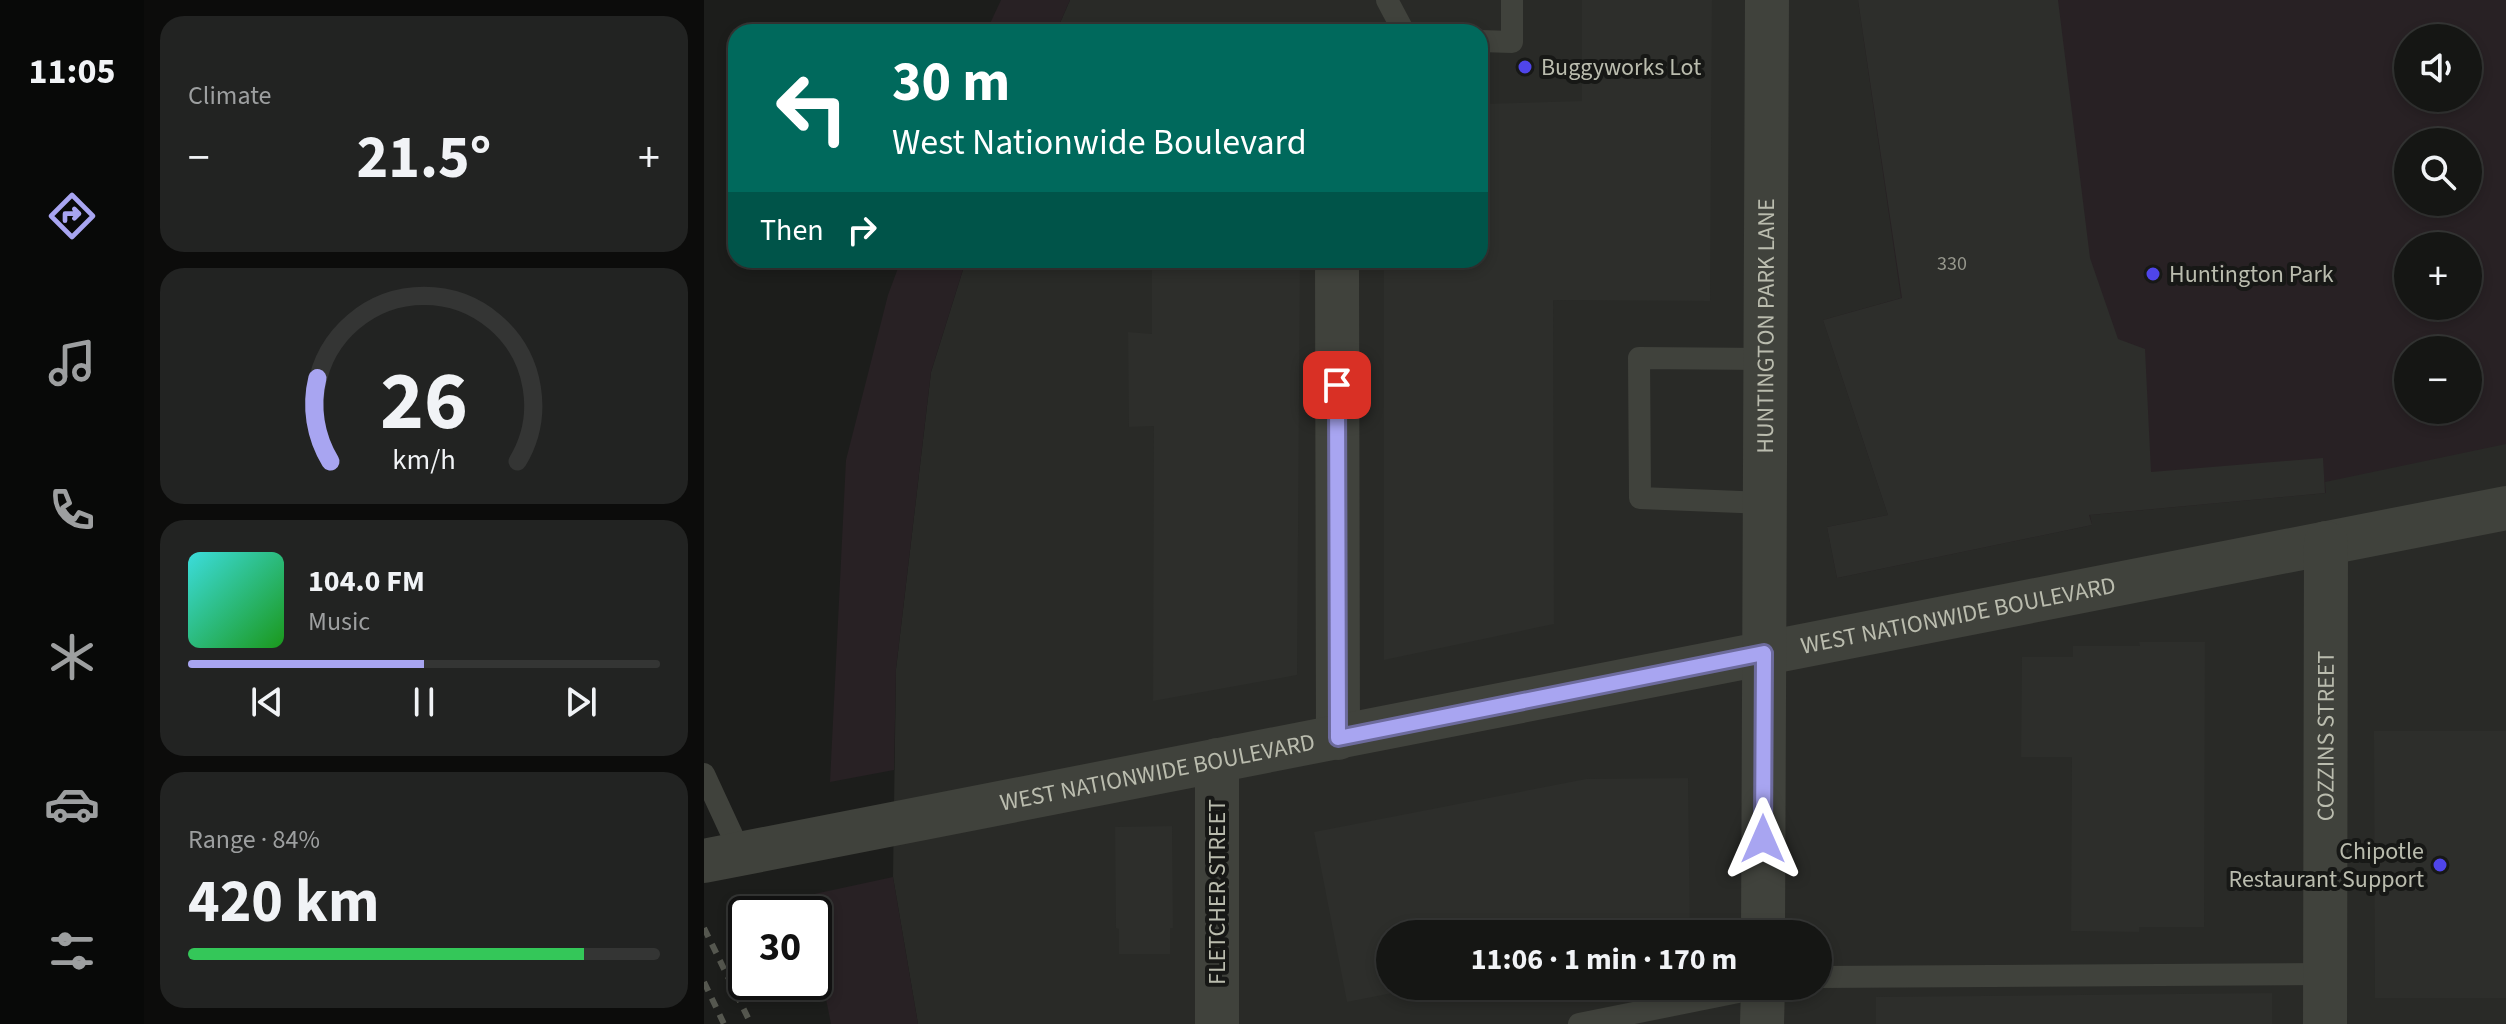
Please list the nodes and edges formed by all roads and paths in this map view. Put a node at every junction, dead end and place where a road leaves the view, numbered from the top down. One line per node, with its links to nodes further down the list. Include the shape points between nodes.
1 (1387, 0): 5 (lane)
2 (1408, 0): 6 (lane)
3 (1512, 0): 7 (lane, via 1512,42)
4 (1767, 0): 9 (street, HUNTINGTON PARK LANE)
5 (1401, 24)
6 (1406, 24)
7 (1488, 41)
8 (1337, 268): 14 (street)
9 (1765, 359): 10 (street, HUNTINGTON PARK LANE); 10 (lane, via 1639,358 1640,498)
10 (1765, 503): 13 (street, HUNTINGTON PARK LANE)
11 (2506, 508): 12 (street, WEST NATIONWIDE BOULEVARD)
12 (2326, 543): 13 (street, WEST NATIONWIDE BOULEVARD); 19 (street, COZZINS STREET)
13 (1764, 653): 14 (street, WEST NATIONWIDE BOULEVARD); 18 (street, HUNTINGTON PARK LANE)
14 (1338, 738): 15 (street, WEST NATIONWIDE BOULEVARD)
15 (1217, 760): 17 (street, WEST NATIONWIDE BOULEVARD); 23 (street, FLETCHER STREET)
16 (704, 774): 17 (lane)
17 (722, 857)
18 (1763, 920)
19 (2325, 974): 20 (lane); 26 (street, COZZINS STREET)
20 (1832, 977)
21 (1695, 1000): 24 (lane)
22 (1763, 1000): 25 (street)
23 (1217, 1024)
24 (1579, 1024)
25 (1762, 1024)
26 (2325, 1024)

